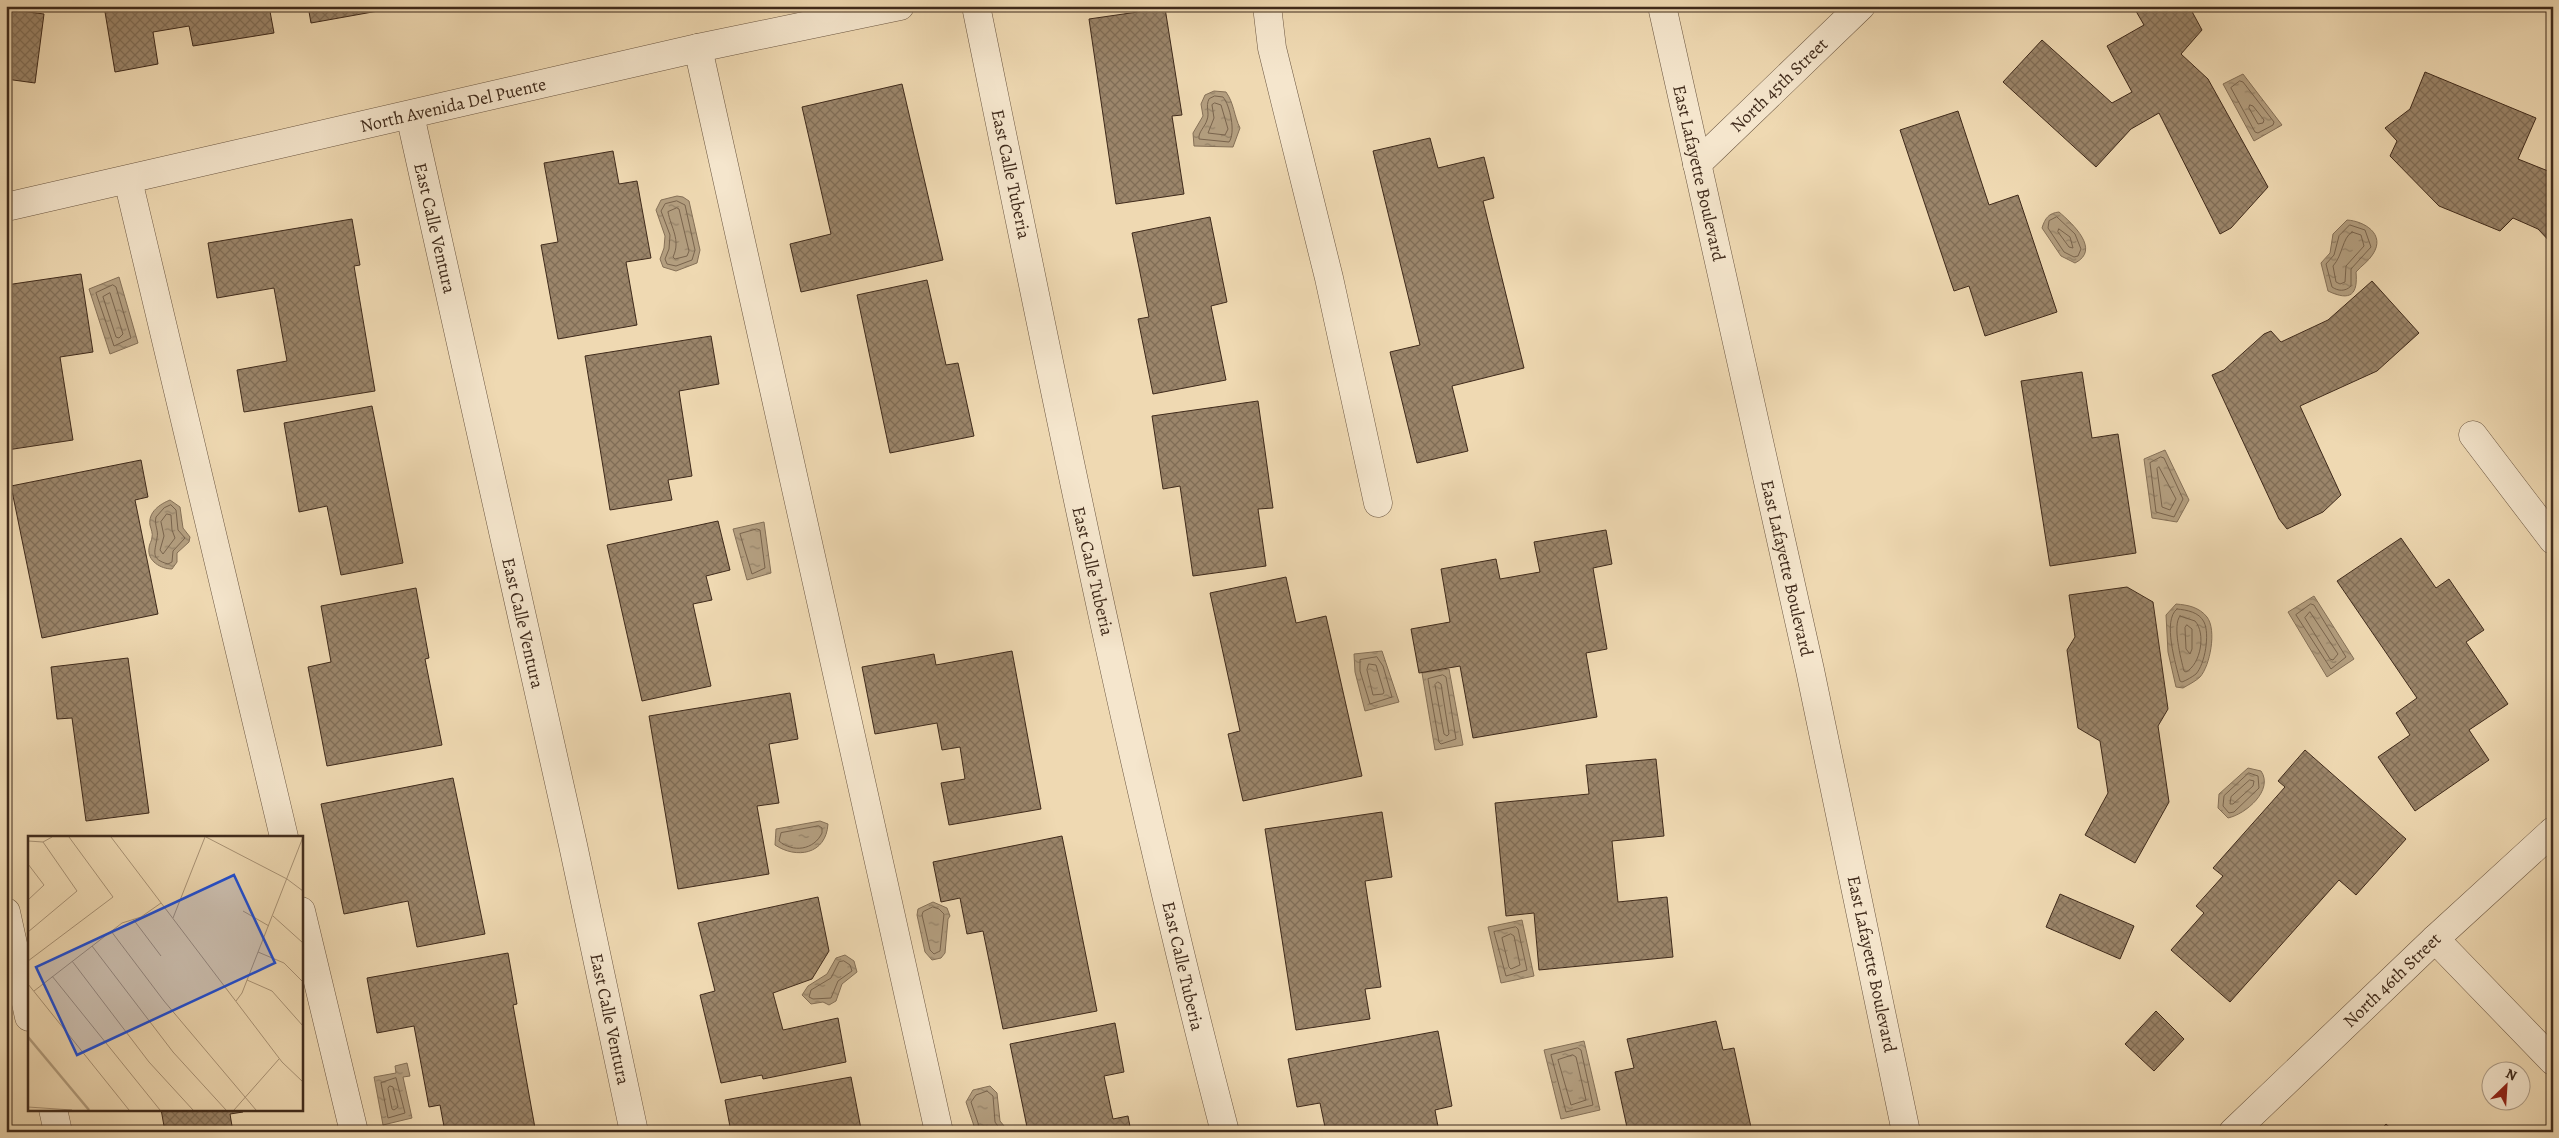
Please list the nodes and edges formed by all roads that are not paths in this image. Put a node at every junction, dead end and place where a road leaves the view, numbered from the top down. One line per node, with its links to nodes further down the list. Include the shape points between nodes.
1 (900, 6): 6 (street, North Avenida Del Puente)
2 (976, 6): 26 (street, East Calle Tuberia, via 1078,506 1190,996)
3 (1267, 6): 12 (street, via 1272,48 1329,278)
4 (1662, 6): 8 (street, East Lafayette Boulevard)
5 (1861, 6): 8 (street, North 45th Street)
6 (698, 48): 7 (street, North Avenida Del Puente); 25 (street)
7 (410, 115): 9 (street, North Avenida Del Puente); 24 (street, East Calle Ventura)
8 (1697, 164): 27 (street, East Lafayette Boulevard, via 1810,670)
9 (128, 180): 10 (street, North Avenida Del Puente); 15 (street)
10 (6, 207)
11 (2473, 435): 13 (street)
12 (1378, 503)
13 (2553, 540)
14 (2553, 831): 18 (street, North 46th Street)
15 (284, 836)
16 (6, 912): 19 (street)
17 (302, 915): 23 (street)
18 (2435, 939): 20 (street); 28 (street, North 46th Street)
19 (28, 1012)
20 (2553, 1061)
21 (52, 1110): 22 (street)
22 (58, 1132)
23 (354, 1132)
24 (634, 1132)
25 (939, 1132)
26 (1225, 1132)
27 (1906, 1132)
28 (2233, 1132)

